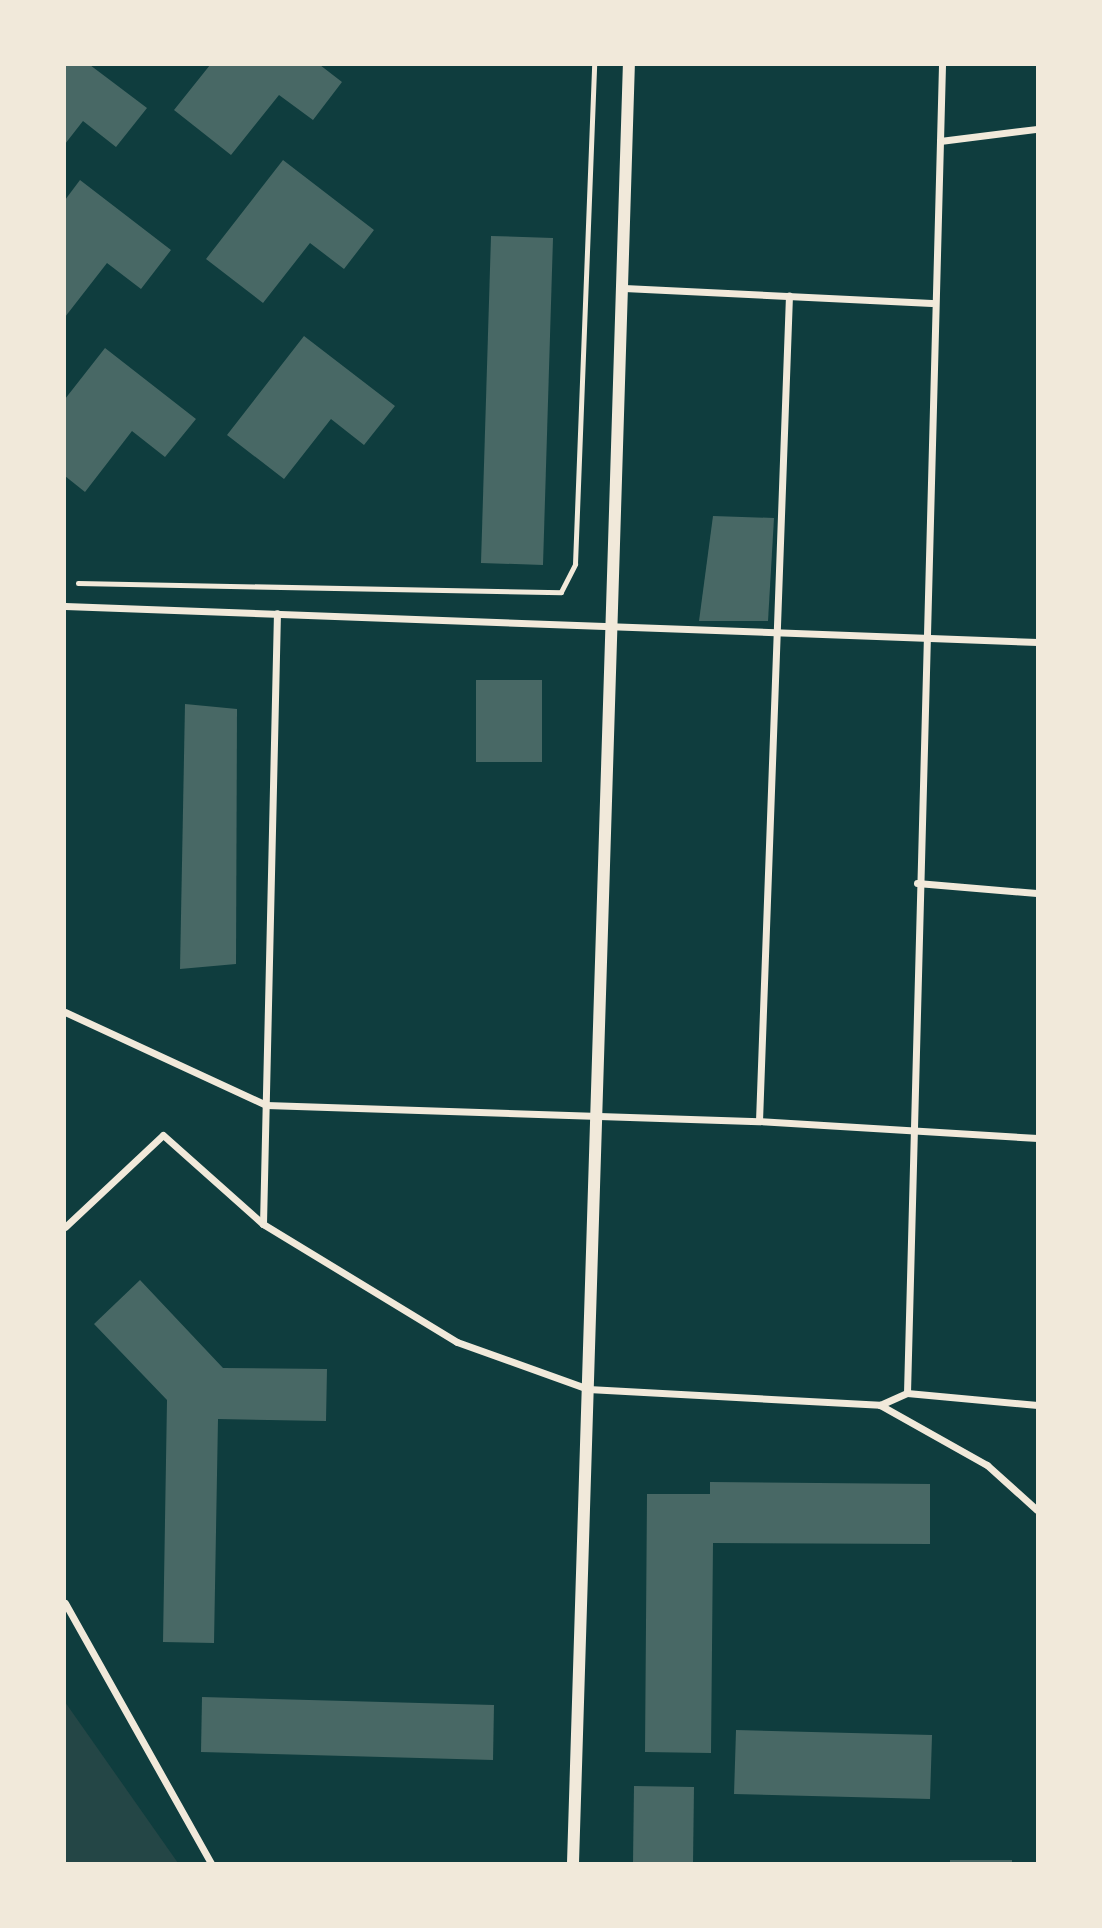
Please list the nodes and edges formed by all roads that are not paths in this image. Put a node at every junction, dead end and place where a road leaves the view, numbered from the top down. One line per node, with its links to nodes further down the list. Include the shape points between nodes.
1 (629, 65): 5 (street)
2 (942, 65): 4 (street)
3 (1037, 129): 4 (street)
4 (940, 141): 7 (street)
5 (624, 288): 6 (street); 10 (street)
6 (789, 296): 7 (street); 11 (street)
7 (932, 303): 12 (street)
8 (65, 606): 9 (street)
9 (277, 613): 10 (street); 17 (street)
10 (614, 625): 11 (street); 18 (street)
11 (774, 630): 12 (street); 19 (street)
12 (925, 634): 13 (street); 14 (street)
13 (1037, 642)
14 (917, 883): 15 (street); 20 (street)
15 (1037, 893)
16 (65, 1012): 17 (street)
17 (266, 1105): 18 (street); 22 (street)
18 (601, 1114): 19 (street); 24 (street)
19 (759, 1121): 20 (street)
20 (909, 1127): 21 (street); 25 (street)
21 (1037, 1138)
22 (263, 1224): 23 (street, via 163,1135); 24 (street, via 457,1342)
23 (65, 1227)
24 (588, 1389): 26 (street); 31 (street)
25 (906, 1393): 26 (street); 27 (street)
26 (880, 1405): 28 (street, via 987,1465)
27 (1037, 1405)
28 (1037, 1510)
29 (65, 1603): 30 (street)
30 (211, 1863)
31 (573, 1863)

